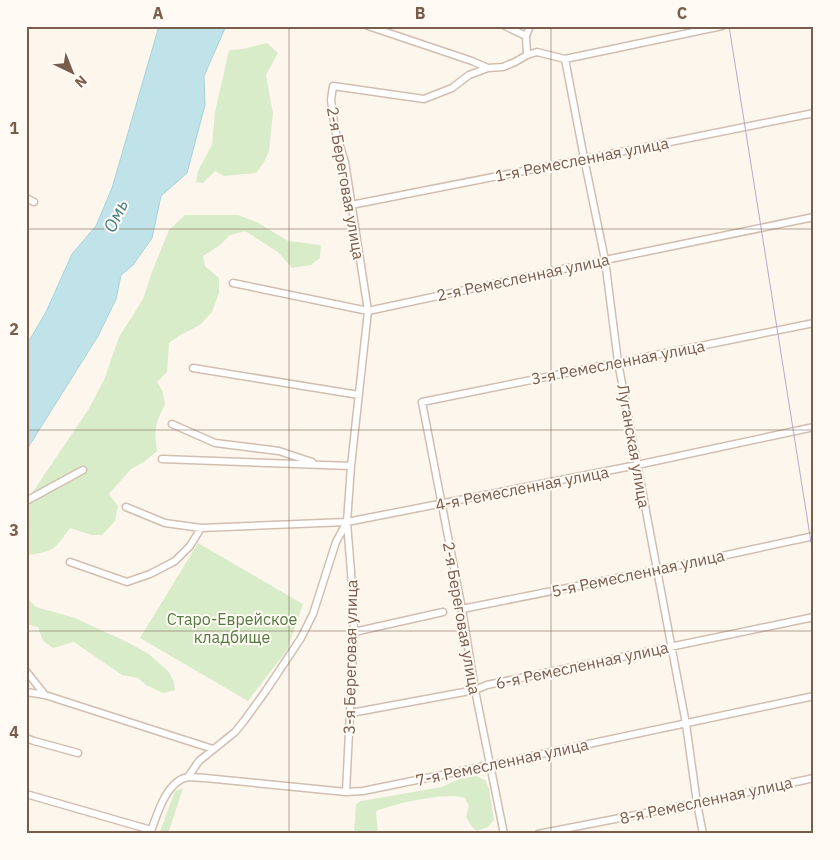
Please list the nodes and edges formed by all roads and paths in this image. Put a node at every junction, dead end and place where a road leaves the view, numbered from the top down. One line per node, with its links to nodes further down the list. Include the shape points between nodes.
1 (368, 26): 8 (street)
2 (506, 26): 5 (street)
3 (530, 26): 5 (street)
4 (722, 26): 7 (street)
5 (526, 36): 6 (street)
6 (527, 55): 7 (street, via 537,52); 8 (street, 2-я Береговая улица, via 503,67)
7 (565, 59): 10 (street, Луганская улица)
8 (488, 68): 13 (street, 2-я Береговая улица, via 424,99 333,86 333,115 345,162)
9 (814, 113): 10 (street, 1-я Ремесленная улица)
10 (584, 158): 13 (street, 1-я Ремесленная улица); 15 (street, Луганская улица)
11 (26, 198): 12 (street)
12 (34, 202)
13 (351, 205): 17 (street, 2-я Береговая улица)
14 (814, 217): 15 (street, 2-я Ремесленная улица)
15 (605, 260): 17 (street, 2-я Ремесленная улица); 19 (street, Луганская улица)
16 (232, 283): 17 (street, 2-я Ремесленная улица)
17 (368, 311): 21 (street, 2-я Береговая улица)
18 (814, 323): 19 (street, 3-я Ремесленная улица)
19 (618, 362): 22 (street, 3-я Ремесленная улица); 27 (street, Луганская улица)
20 (194, 368): 21 (street)
21 (359, 395): 28 (street, 3-я Береговая улица)
22 (422, 402): 31 (street, 2-я Береговая улица)
23 (172, 424): 26 (street, via 215,443 279,451)
24 (814, 427): 27 (street, 4-я Ремесленная улица)
25 (162, 459): 26 (street)
26 (319, 464): 28 (street)
27 (637, 465): 31 (street, 4-я Ремесленная улица); 37 (street, Луганская улица)
28 (351, 466): 33 (street, 3-я Береговая улица)
29 (83, 470): 30 (street)
30 (26, 500)
31 (441, 504): 33 (street, 4-я Ремесленная улица); 38 (street, 2-я Береговая улица)
32 (126, 507): 34 (street, 4-я Ремесленная улица, via 165,523)
33 (347, 522): 34 (street, 4-я Ремесленная улица); 41 (street, 3-я Береговая улица); 51 (street, 3-я Береговая улица, via 336,542 301,638 244,721)
34 (201, 528): 36 (street, via 175,561 128,582)
35 (814, 536): 37 (street, 5-я Ремесленная улица)
36 (70, 562)
37 (657, 570): 38 (street, 5-я Ремесленная улица); 42 (street, Луганская улица)
38 (462, 609): 44 (street, 2-я Береговая улица)
39 (443, 612): 41 (street)
40 (814, 617): 42 (street, 6-я Ремесленная улица)
41 (354, 632): 48 (street, 3-я Береговая улица)
42 (670, 646): 44 (street, 6-я Ремесленная улица); 49 (street, Луганская улица)
43 (26, 671): 46 (street)
44 (475, 690): 48 (street, 6-я Ремесленная улица); 53 (street, 2-я Береговая улица)
45 (26, 692): 46 (street)
46 (45, 695): 51 (street)
47 (814, 696): 49 (street, 7-я Ремесленная улица)
48 (351, 713): 56 (street, 3-я Береговая улица)
49 (686, 724): 53 (street, 7-я Ремесленная улица); 58 (street, Луганская улица)
50 (26, 738): 52 (street)
51 (213, 750): 54 (street, 3-я Береговая улица, via 199,761)
52 (78, 753)
53 (490, 765): 56 (street, 7-я Ремесленная улица); 60 (street, 2-я Береговая улица)
54 (188, 777): 56 (street, 7-я Ремесленная улица); 59 (street, 3-я Береговая улица, via 169,789)
55 (814, 778): 58 (street, 8-я Ремесленная улица)
56 (346, 792)
57 (26, 794): 59 (street)
58 (697, 803): 61 (street, 8-я Ремесленная улица); 62 (street, Луганская улица)
59 (150, 832)
60 (504, 834)
61 (538, 834)
62 (703, 834)

